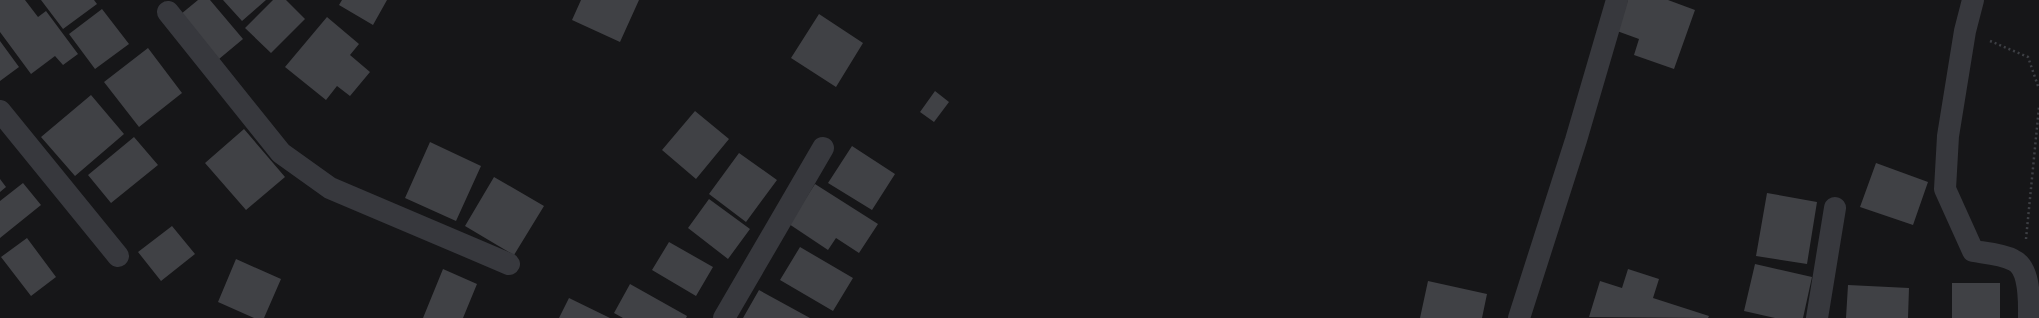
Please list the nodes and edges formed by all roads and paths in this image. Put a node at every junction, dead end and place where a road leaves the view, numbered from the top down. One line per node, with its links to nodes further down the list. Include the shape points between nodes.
1 (1617, 0): 14 (street, via 1576,140)
2 (1973, 0): 4 (street)
3 (169, 4): 12 (street, via 281,153 330,188)
4 (1965, 31): 5 (path, via 2028,57); 16 (street, via 1948,136 1945,190 1973,251 2014,260 2023,272 2029,287)
5 (2039, 89)
6 (2039, 106): 10 (path)
7 (0, 111): 11 (street)
8 (823, 148): 13 (street)
9 (1835, 208): 15 (street)
10 (2026, 241)
11 (118, 256)
12 (509, 264)
13 (724, 318)
14 (1519, 318)
15 (1817, 318)
16 (2029, 318)

